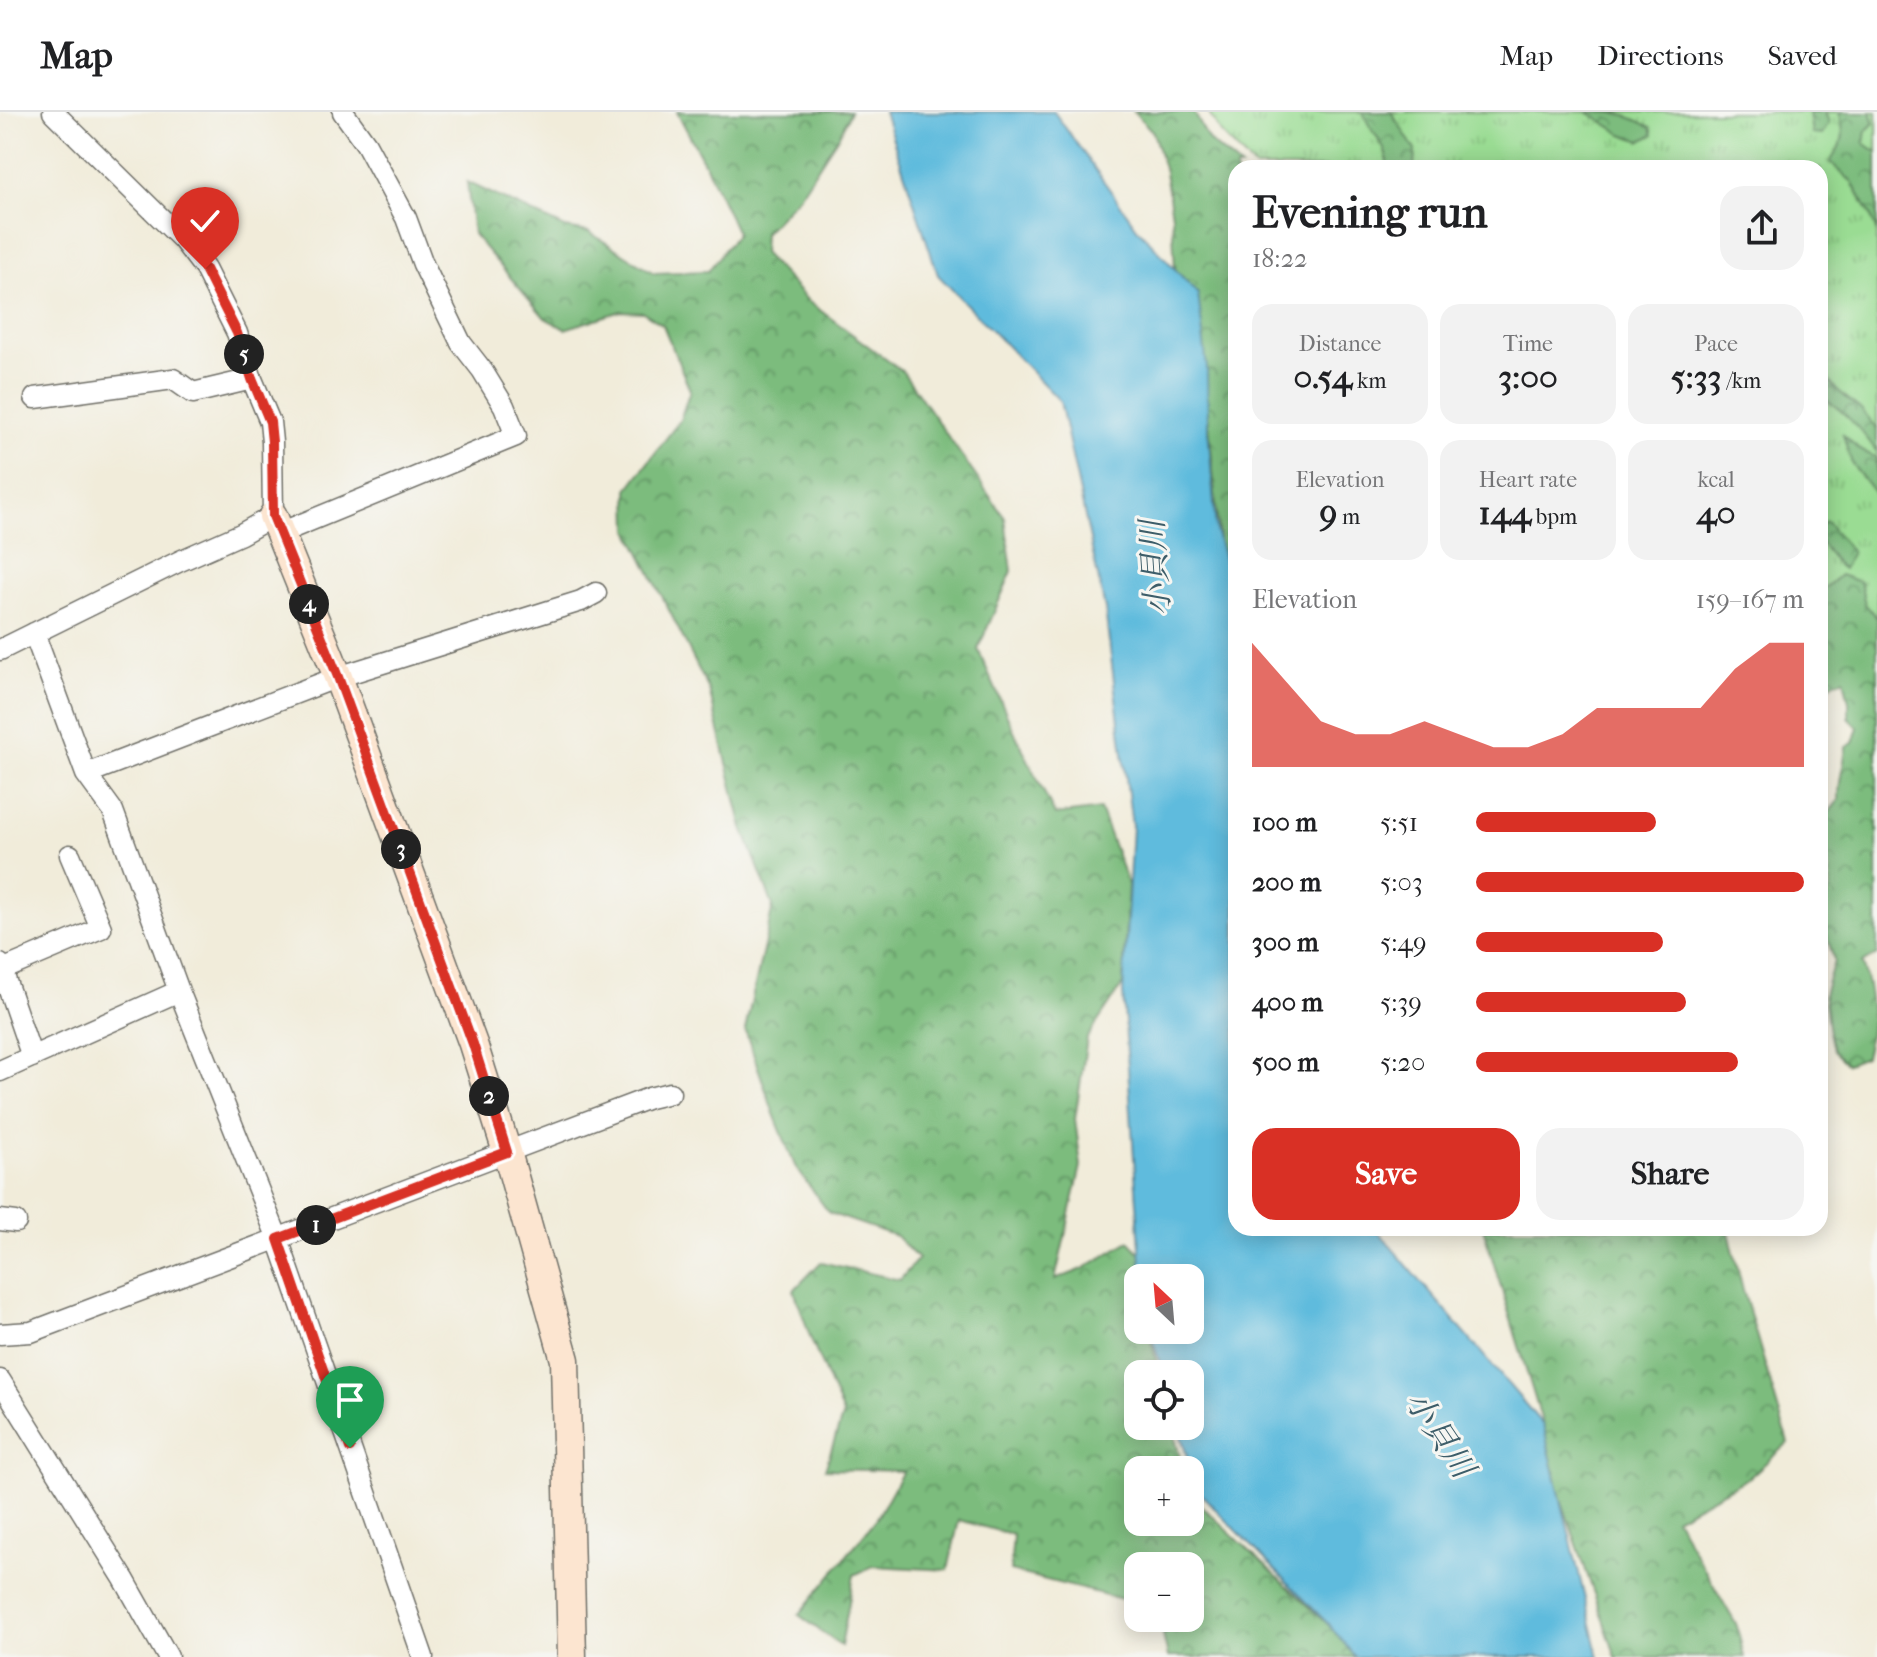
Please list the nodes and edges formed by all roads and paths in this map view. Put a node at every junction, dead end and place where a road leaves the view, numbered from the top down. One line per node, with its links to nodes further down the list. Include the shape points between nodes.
1 (53, 112): 3 (street, via 182,239 205,269 237,333)
2 (343, 112): 5 (street, via 406,218 461,343 504,406 516,436)
3 (252, 379): 4 (street, via 193,393 173,379); 5 (street, via 270,422)
4 (35, 398)
5 (276, 524): 7 (street, via 180,561); 9 (street)
6 (596, 593): 9 (street)
7 (34, 633): 8 (street); 10 (street)
8 (0, 650)
9 (338, 677): 10 (street); 17 (street, via 473,1044)
10 (86, 774): 13 (street, via 113,811)
11 (70, 855): 12 (street, via 101,928)
12 (1, 967): 14 (street)
13 (179, 991): 14 (street); 18 (street)
14 (32, 1057): 15 (street)
15 (0, 1071)
16 (670, 1093): 17 (street)
17 (507, 1152): 18 (street); 23 (street, via 565,1360)
18 (278, 1239): 19 (street, via 31,1332); 22 (street)
19 (0, 1334)
20 (1, 1382): 21 (street)
21 (168, 1657)
22 (423, 1657)
23 (572, 1657)

